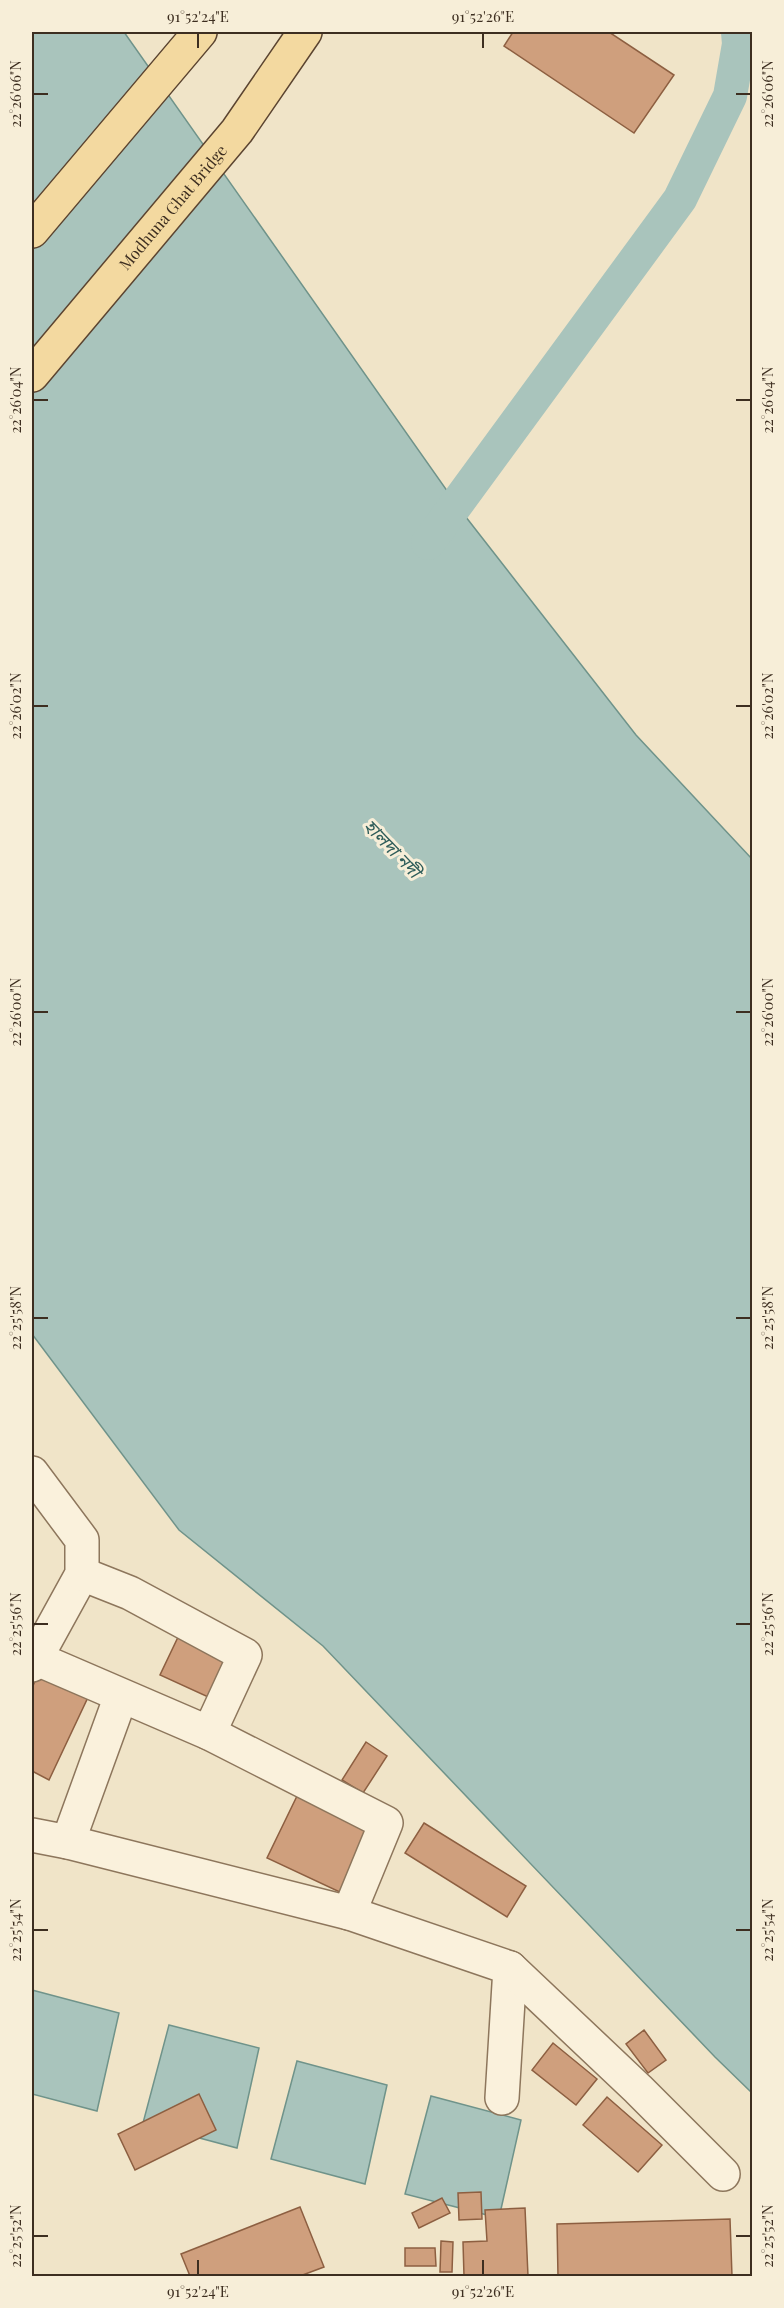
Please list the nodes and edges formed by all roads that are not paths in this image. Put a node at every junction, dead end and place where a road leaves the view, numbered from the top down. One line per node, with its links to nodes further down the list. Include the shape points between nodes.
1 (200, 32): 3 (main road)
2 (305, 32): 4 (main road, Modhuna Ghat Bridge, via 237,131)
3 (32, 231)
4 (32, 375)
5 (32, 1473): 6 (street, via 82,1540)
6 (82, 1574): 7 (street); 9 (street, via 130,1593 245,1655)
7 (33, 1661): 8 (street)
8 (121, 1696): 9 (street); 11 (street)
9 (209, 1733): 12 (street, via 386,1823)
10 (32, 1835): 11 (street)
11 (68, 1842): 12 (street)
12 (349, 1913): 13 (street)
13 (510, 1968): 14 (street); 15 (street)
14 (502, 2098)
15 (723, 2174)

